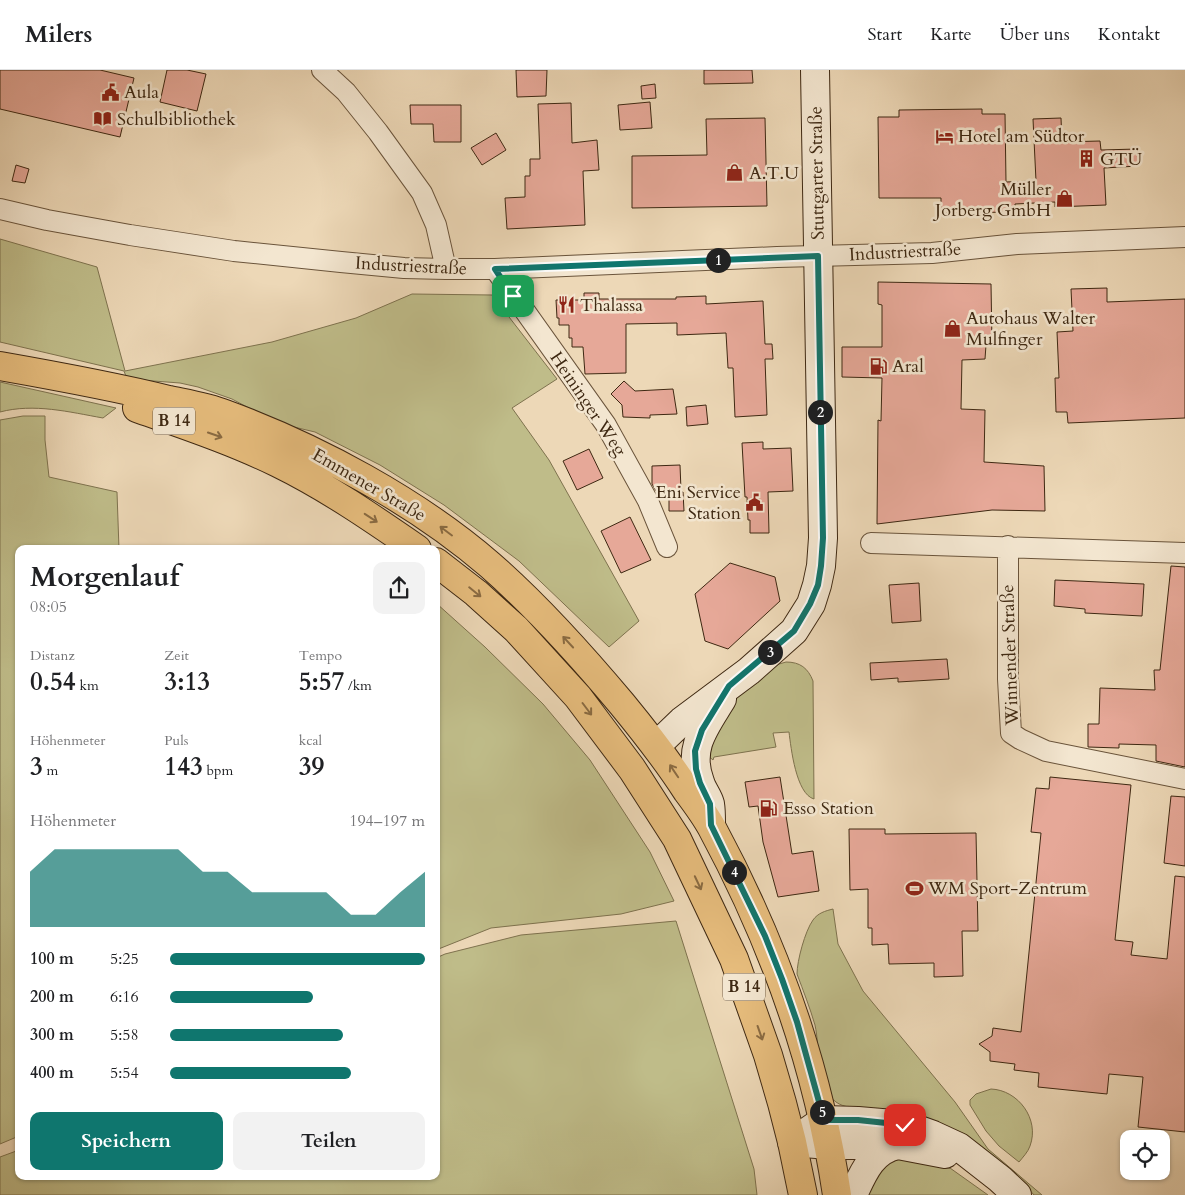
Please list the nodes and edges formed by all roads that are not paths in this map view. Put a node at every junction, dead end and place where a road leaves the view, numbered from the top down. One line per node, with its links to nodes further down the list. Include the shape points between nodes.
1 (322, 70): 6 (street, via 346,92 422,193 436,225)
2 (815, 70): 5 (street, Stuttgarter Straße)
3 (0, 209): 6 (street, Industriestraße, via 130,235 234,251 404,268)
4 (1185, 237): 5 (street, Industriestraße, via 1018,244 932,253)
5 (818, 256): 7 (street, Industriestraße); 16 (street, Stuttgarter Straße, via 823,538 818,585 794,631)
6 (446, 269): 7 (street, Industriestraße)
7 (495, 269): 13 (street, Heininger Weg, via 606,424 648,502)
8 (0, 366): 18 (main road, Emmener Straße / B 14, one-way to 8, via 592,668 523,596 440,526 368,480 303,446 222,413 109,385)
9 (0, 373): 11 (main road, Emmener Straße / B 14, one-way to 11, via 129,405 226,439 338,496)
10 (871, 543): 12 (street)
11 (411, 545)
12 (1008, 546): 14 (street); 20 (street, Winnender Straße, via 1008,679 1012,733 1046,751)
13 (667, 547)
14 (1185, 553)
15 (440, 565): 19 (main road, B 14, one-way to 19, via 516,629 578,697)
16 (729, 686): 17 (street); 18 (street, Stuttgarter Straße, via 682,721)
17 (702, 730): 18 (street, via 685,742); 21 (street, via 695,751 696,769 710,804)
18 (656, 746): 19 (main road); 21 (main road, B 14, one-way to 18)
19 (632, 768): 23 (main road, B 14, one-way to 23, via 677,839 734,959 768,1055)
20 (1185, 779)
21 (711, 825): 22 (main road, B 14, via 765,936 782,979 797,1022)
22 (826, 1133): 23 (street); 24 (street); 25 (street, via 858,1120 905,1125 959,1147); 27 (main road, B 14)
23 (792, 1142): 26 (main road, B 14)
24 (898, 1145): 25 (street, via 955,1156); 28 (street, via 883,1149 874,1156)
25 (986, 1168): 29 (street)
26 (803, 1195)
27 (837, 1195)
28 (853, 1195)
29 (1017, 1195)

